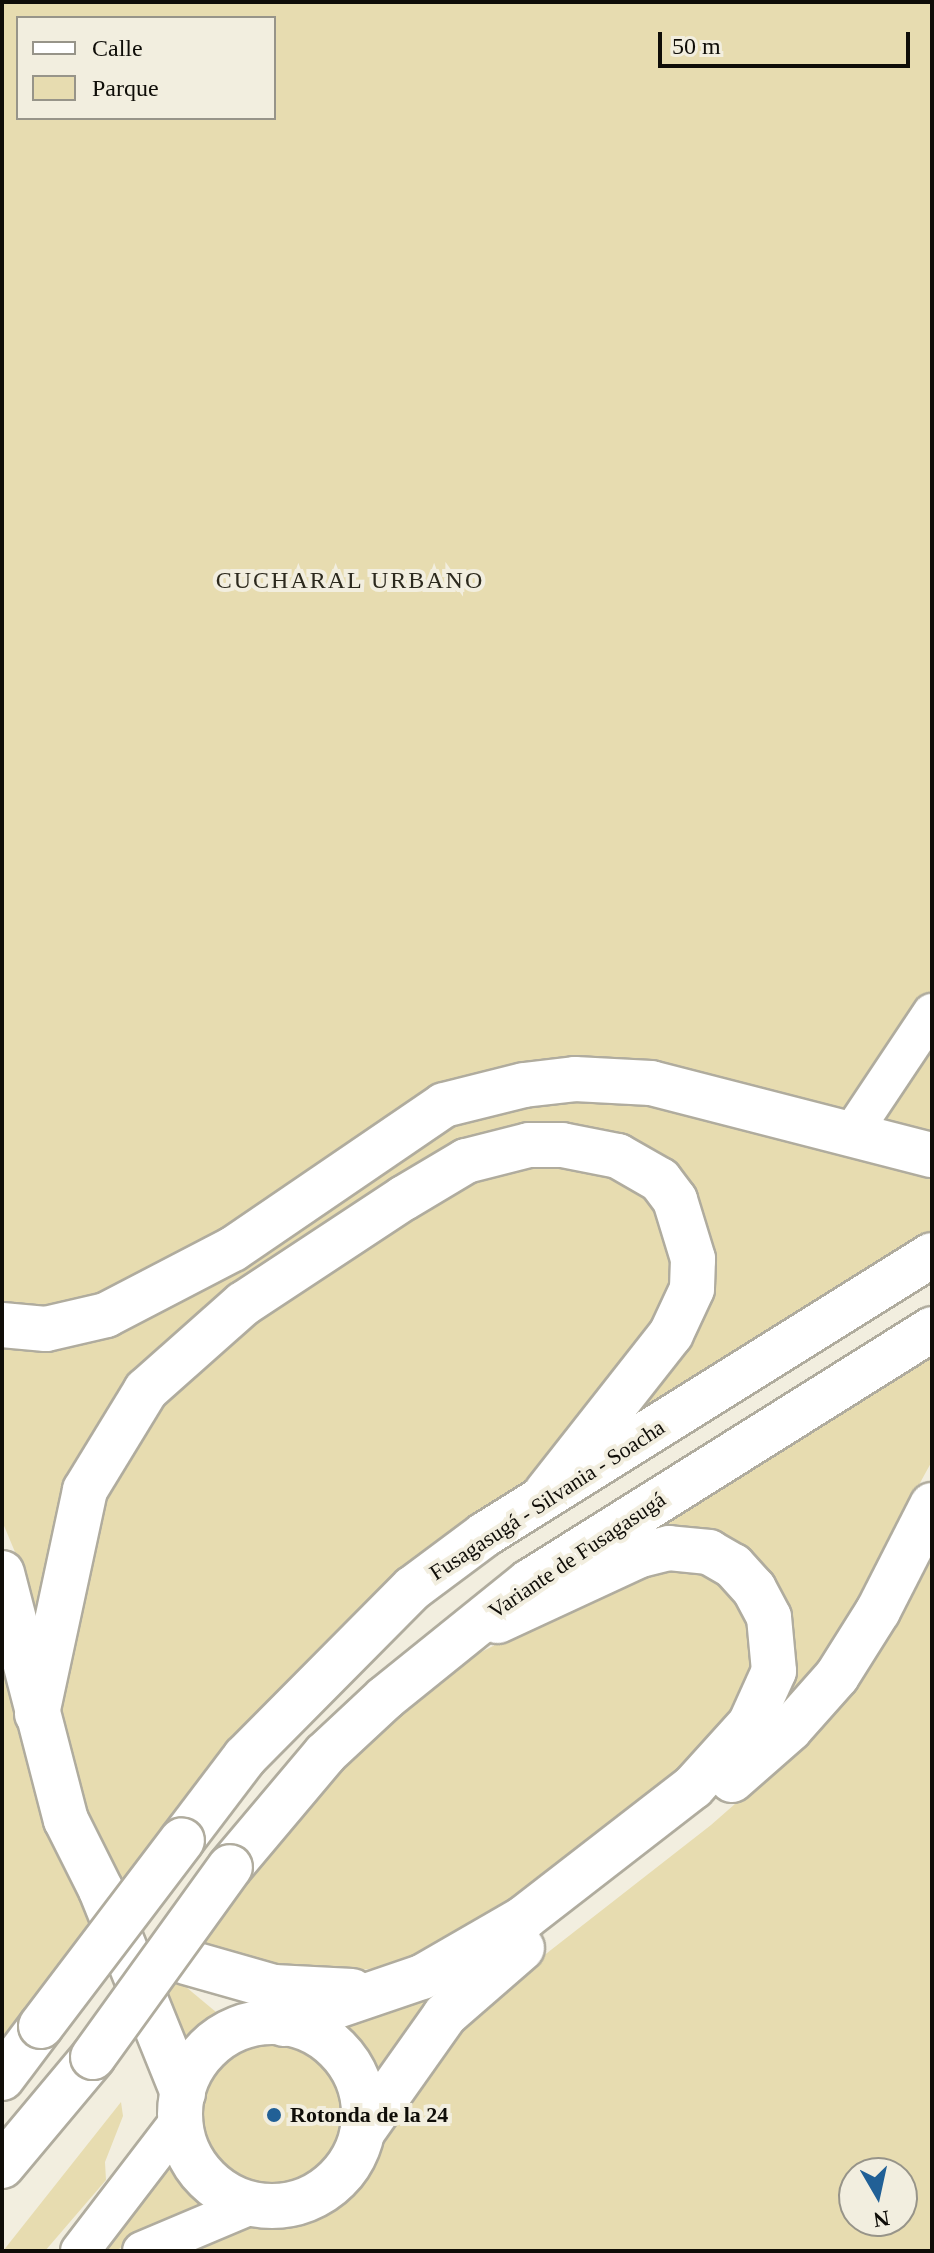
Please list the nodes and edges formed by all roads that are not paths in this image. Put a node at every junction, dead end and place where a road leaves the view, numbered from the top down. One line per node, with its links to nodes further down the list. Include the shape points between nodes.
1 (932, 1013): 2 (street)
2 (850, 1136): 3 (main road); 5 (main road, via 651,1083 575,1079 524,1085 444,1105 233,1249 106,1315 46,1329)
3 (932, 1155)
4 (932, 1255): 7 (main road, Fusagasugá - Silvania - Soacha)
5 (2, 1325)
6 (932, 1329): 10 (main road, Variante de Fusagasugá, via 619,1521 529,1582)
7 (540, 1500): 11 (main road, via 671,1334 692,1289 688,1233 660,1180 618,1156 562,1145 489,1154 404,1198 243,1304 146,1390 85,1490); 16 (main road, Fusagasugá - Silvania - Soacha, bridge, via 413,1588 245,1757)
8 (932, 1505): 18 (main road, via 837,1676 790,1729 699,1809 470,1989 423,2041)
9 (2, 1573): 11 (main road)
10 (449, 1646): 14 (main road, via 612,1565 669,1548 709,1552 733,1566 769,1617 775,1646 774,1671 758,1712 693,1787 487,1944); 19 (main road, Variante de Fusagasugá, bridge, via 325,1754 230,1867 93,2057)
11 (37, 1714): 12 (main road, via 66,1820)
12 (101, 1890): 13 (main road); 17 (main road)
13 (186, 1962): 14 (main road, via 287,1989 338,1993); 15 (main road)
14 (398, 1985): 15 (main road)
15 (272, 2024): 17 (main road, via 228,2034 205,2051); 18 (main road, via 314,2033 346,2061 362,2095)
16 (2, 2078)
17 (181, 2106): 20 (main road, via 189,2153 202,2173 221,2191); 21 (street)
18 (363, 2131): 20 (main road, via 349,2164 323,2191 282,2205)
19 (2, 2166)
20 (253, 2204): 22 (street)
21 (80, 2251)
22 (142, 2251)

